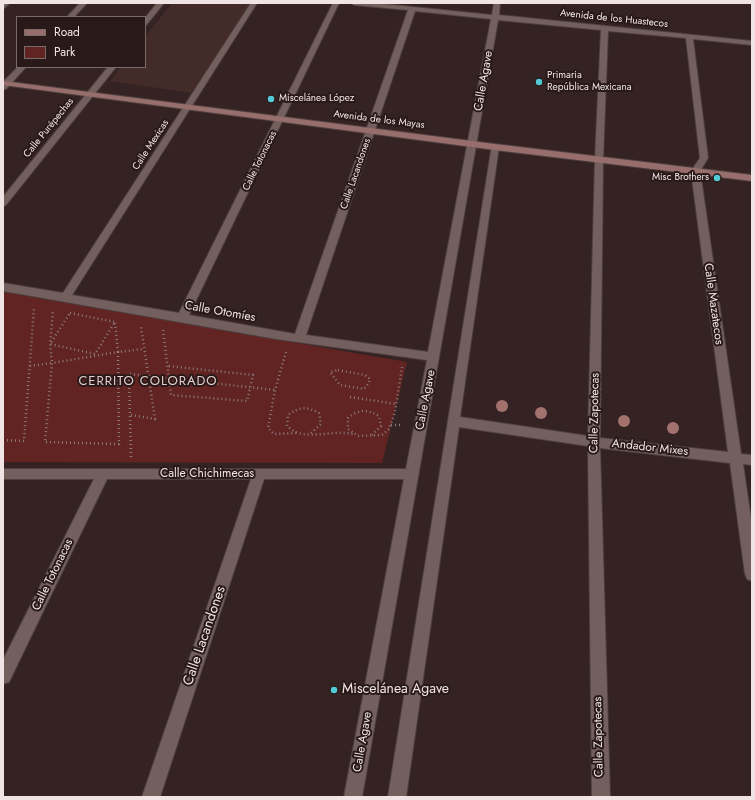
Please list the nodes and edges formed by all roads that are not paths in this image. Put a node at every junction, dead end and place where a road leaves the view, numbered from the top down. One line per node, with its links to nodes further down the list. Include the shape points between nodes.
1 (7, 3): 8 (street)
2 (84, 3): 10 (street)
3 (161, 3): 12 (street)
4 (254, 3): 20 (street, Calle Mexicas)
5 (336, 3): 21 (street, Calle Totonacas)
6 (354, 3): 9 (street, Avenida de los Huastecos)
7 (497, 3): 11 (street, Calle Agave)
8 (3, 7)
9 (412, 9): 11 (street, Avenida de los Huastecos); 22 (street, Calle Lacandones)
10 (71, 16)
11 (495, 17): 13 (street, Avenida de los Huastecos); 23 (street, Calle Agave)
12 (146, 23)
13 (606, 28): 14 (street, Avenida de los Huastecos); 25 (street, Calle Zapotecas)
14 (689, 37): 15 (street, Avenida de los Huastecos); 26 (street, via 704,158)
15 (752, 43)
16 (21, 68): 18 (street)
17 (111, 68): 19 (street, Calle Purépechas)
18 (4, 84): 19 (street, Avenida de los Mayas)
19 (91, 94): 20 (street, Avenida de los Mayas); 28 (street, Calle Purépechas)
20 (189, 106): 21 (street, Avenida de los Mayas); 30 (street, Calle Mexicas)
21 (281, 118): 22 (street, Avenida de los Mayas); 31 (street, Calle Totonacas)
22 (371, 130): 23 (street, Avenida de los Mayas); 32 (street, Calle Lacandones)
23 (472, 143): 24 (street, Avenida de los Mayas); 33 (street, Calle Agave)
24 (495, 147): 25 (street, Avenida de los Mayas); 34 (street)
25 (599, 159): 26 (street, Avenida de los Mayas); 35 (street, Calle Zapotecas)
26 (695, 170): 27 (street, Avenida de los Mayas); 36 (street, Calle Mazatecos)
27 (752, 178)
28 (3, 203)
29 (3, 288): 30 (street, Calle Otomíes)
30 (65, 298): 31 (street, Calle Otomíes)
31 (182, 318): 32 (street, Calle Otomíes)
32 (299, 338): 33 (street, Calle Otomíes)
33 (434, 357): 41 (street, Calle Agave)
34 (454, 421): 35 (street, Andador Mixes); 46 (street)
35 (594, 442): 36 (street, Andador Mixes); 47 (street, Calle Zapotecas)
36 (735, 458): 37 (street, Andador Mixes); 42 (street, Calle Mazatecos)
37 (752, 460)
38 (3, 474): 39 (street, Calle Chichimecas)
39 (103, 474): 40 (street, Calle Chichimecas); 43 (street, Calle Totonacas)
40 (259, 474): 41 (street, Calle Chichimecas); 44 (street, Calle Lacandones)
41 (412, 474): 45 (street, Calle Agave)
42 (752, 574)
43 (3, 676)
44 (151, 797)
45 (353, 797)
46 (397, 797)
47 (600, 797)

